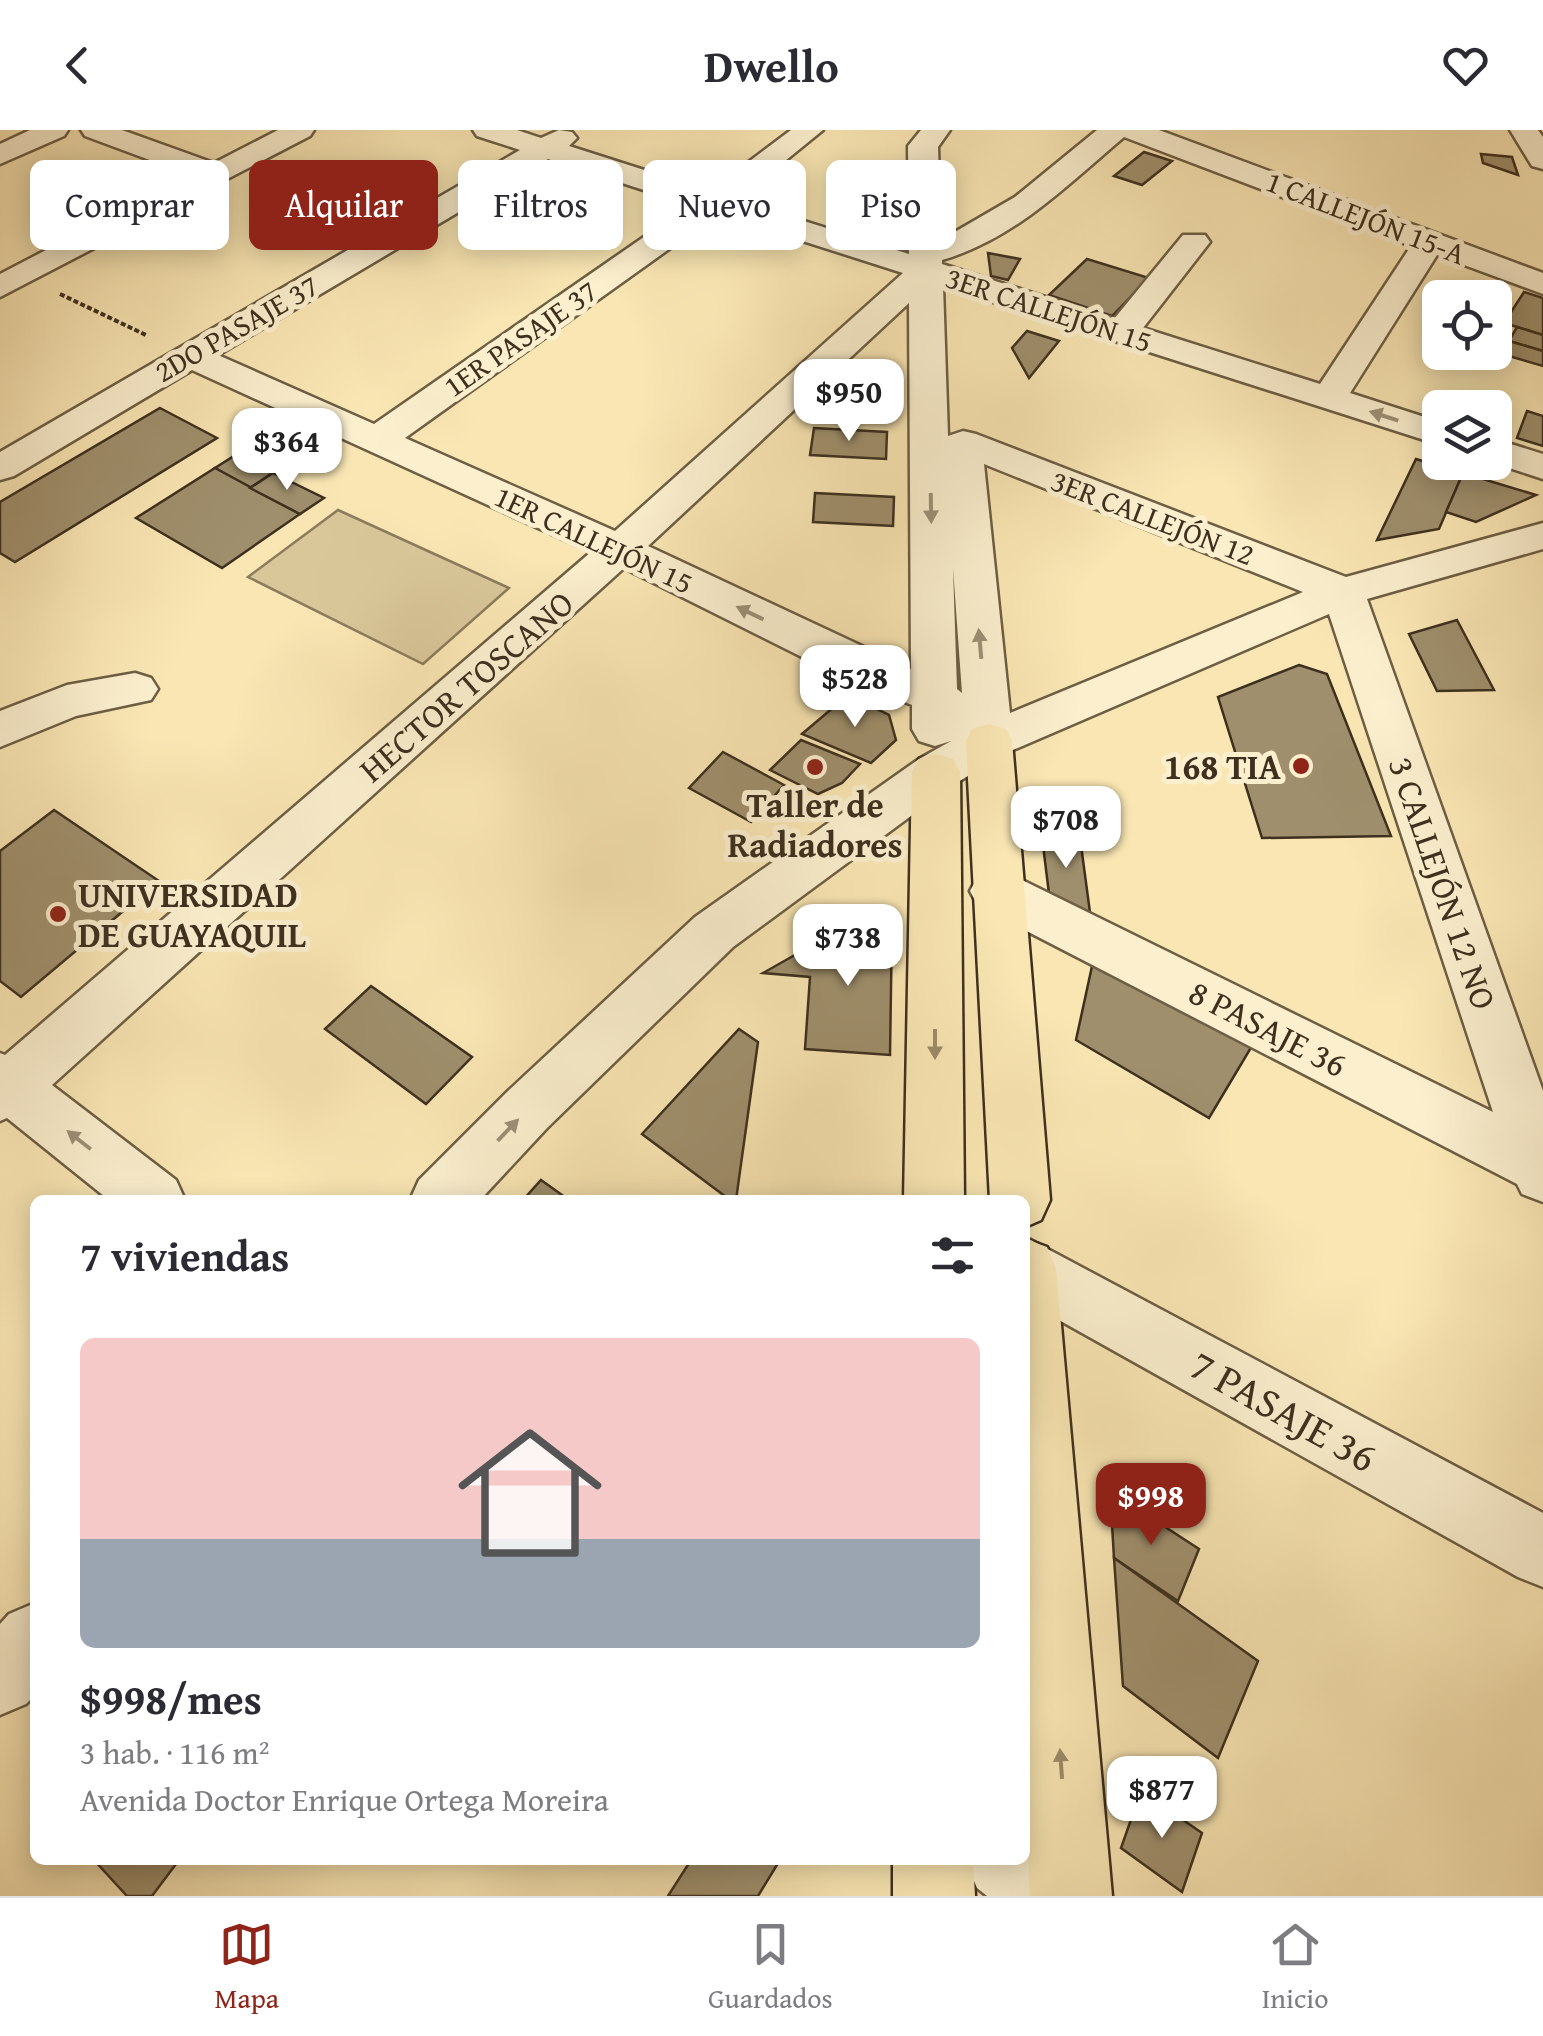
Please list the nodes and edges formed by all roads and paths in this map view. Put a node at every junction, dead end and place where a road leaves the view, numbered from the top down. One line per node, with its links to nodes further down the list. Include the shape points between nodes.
1 (54, 130): 10 (street)
2 (96, 130): 11 (street)
3 (300, 130): 13 (street)
4 (487, 130): 9 (street, 3ER CALLEJÓN 15)
5 (576, 130): 9 (street, 2DO PASAJE 37)
6 (809, 130): 12 (street, 1ER PASAJE 37)
7 (935, 131): 20 (street, via 949,146)
8 (1132, 131): 17 (street, 1 CALLEJÓN 15-A); 20 (street, HECTOR TOSCANO)
9 (545, 148): 14 (street, 3ER CALLEJÓN 15); 24 (street, 2DO PASAJE 37)
10 (0, 156)
11 (177, 160)
12 (770, 160)
13 (229, 167)
14 (643, 181)
15 (806, 228): 20 (street, 3ER CALLEJÓN 15)
16 (1194, 242): 23 (street)
17 (1430, 242): 22 (street, 1 CALLEJÓN 15-A); 25 (street)
18 (70, 250): 21 (street)
19 (647, 250): 27 (street, 1ER PASAJE 37)
20 (939, 263): 23 (street, 3ER CALLEJÓN 15); 28 (street); 33 (street, HECTOR TOSCANO); 36 (street, one-way to 36)
21 (11, 281): 24 (path)
22 (1543, 284)
23 (1122, 332): 25 (street, 3ER CALLEJÓN 15)
24 (188, 354): 27 (street, 1ER CALLEJÓN 15); 31 (street, 2DO PASAJE 37)
25 (1329, 398): 26 (street, 3ER CALLEJÓN 15, one-way to 25)
26 (1422, 428)
27 (376, 440): 33 (street, 1ER CALLEJÓN 15)
28 (963, 442): 34 (street, 3ER CALLEJÓN 12); 38 (street, one-way to 28)
29 (1512, 456): 30 (street)
30 (1543, 466)
31 (0, 468)
32 (1543, 536): 34 (street)
33 (620, 550): 36 (street, 1ER CALLEJÓN 15, one-way to 33); 41 (street, HECTOR TOSCANO)
34 (1343, 592): 38 (street); 42 (street, 3 CALLEJÓN 12 NO)
35 (135, 689): 37 (street, via 67,702)
36 (934, 696): 38 (street, 1ER CALLEJÓN 15); 39 (street)
37 (0, 730)
38 (989, 741): 39 (street); 40 (main road)
39 (936, 772): 44 (street, one-way to 39, via 714,932); 45 (main road, one-way to 45)
40 (996, 890): 42 (street, 8 PASAJE 36); 46 (main road)
41 (3, 1086): 43 (street, one-way to 41)
42 (1541, 1170)
43 (148, 1195)
44 (445, 1195)
45 (934, 1195)
46 (1020, 1195)
47 (1030, 1271): 49 (street, 7 PASAJE 36)
48 (1030, 1336): 56 (main road, one-way to 48)
49 (1543, 1552)
50 (30, 1645): 51 (street)
51 (0, 1678)
52 (933, 1865): 54 (main road)
53 (1012, 1865): 55 (street)
54 (934, 1896)
55 (1052, 1896)
56 (1071, 1896)

